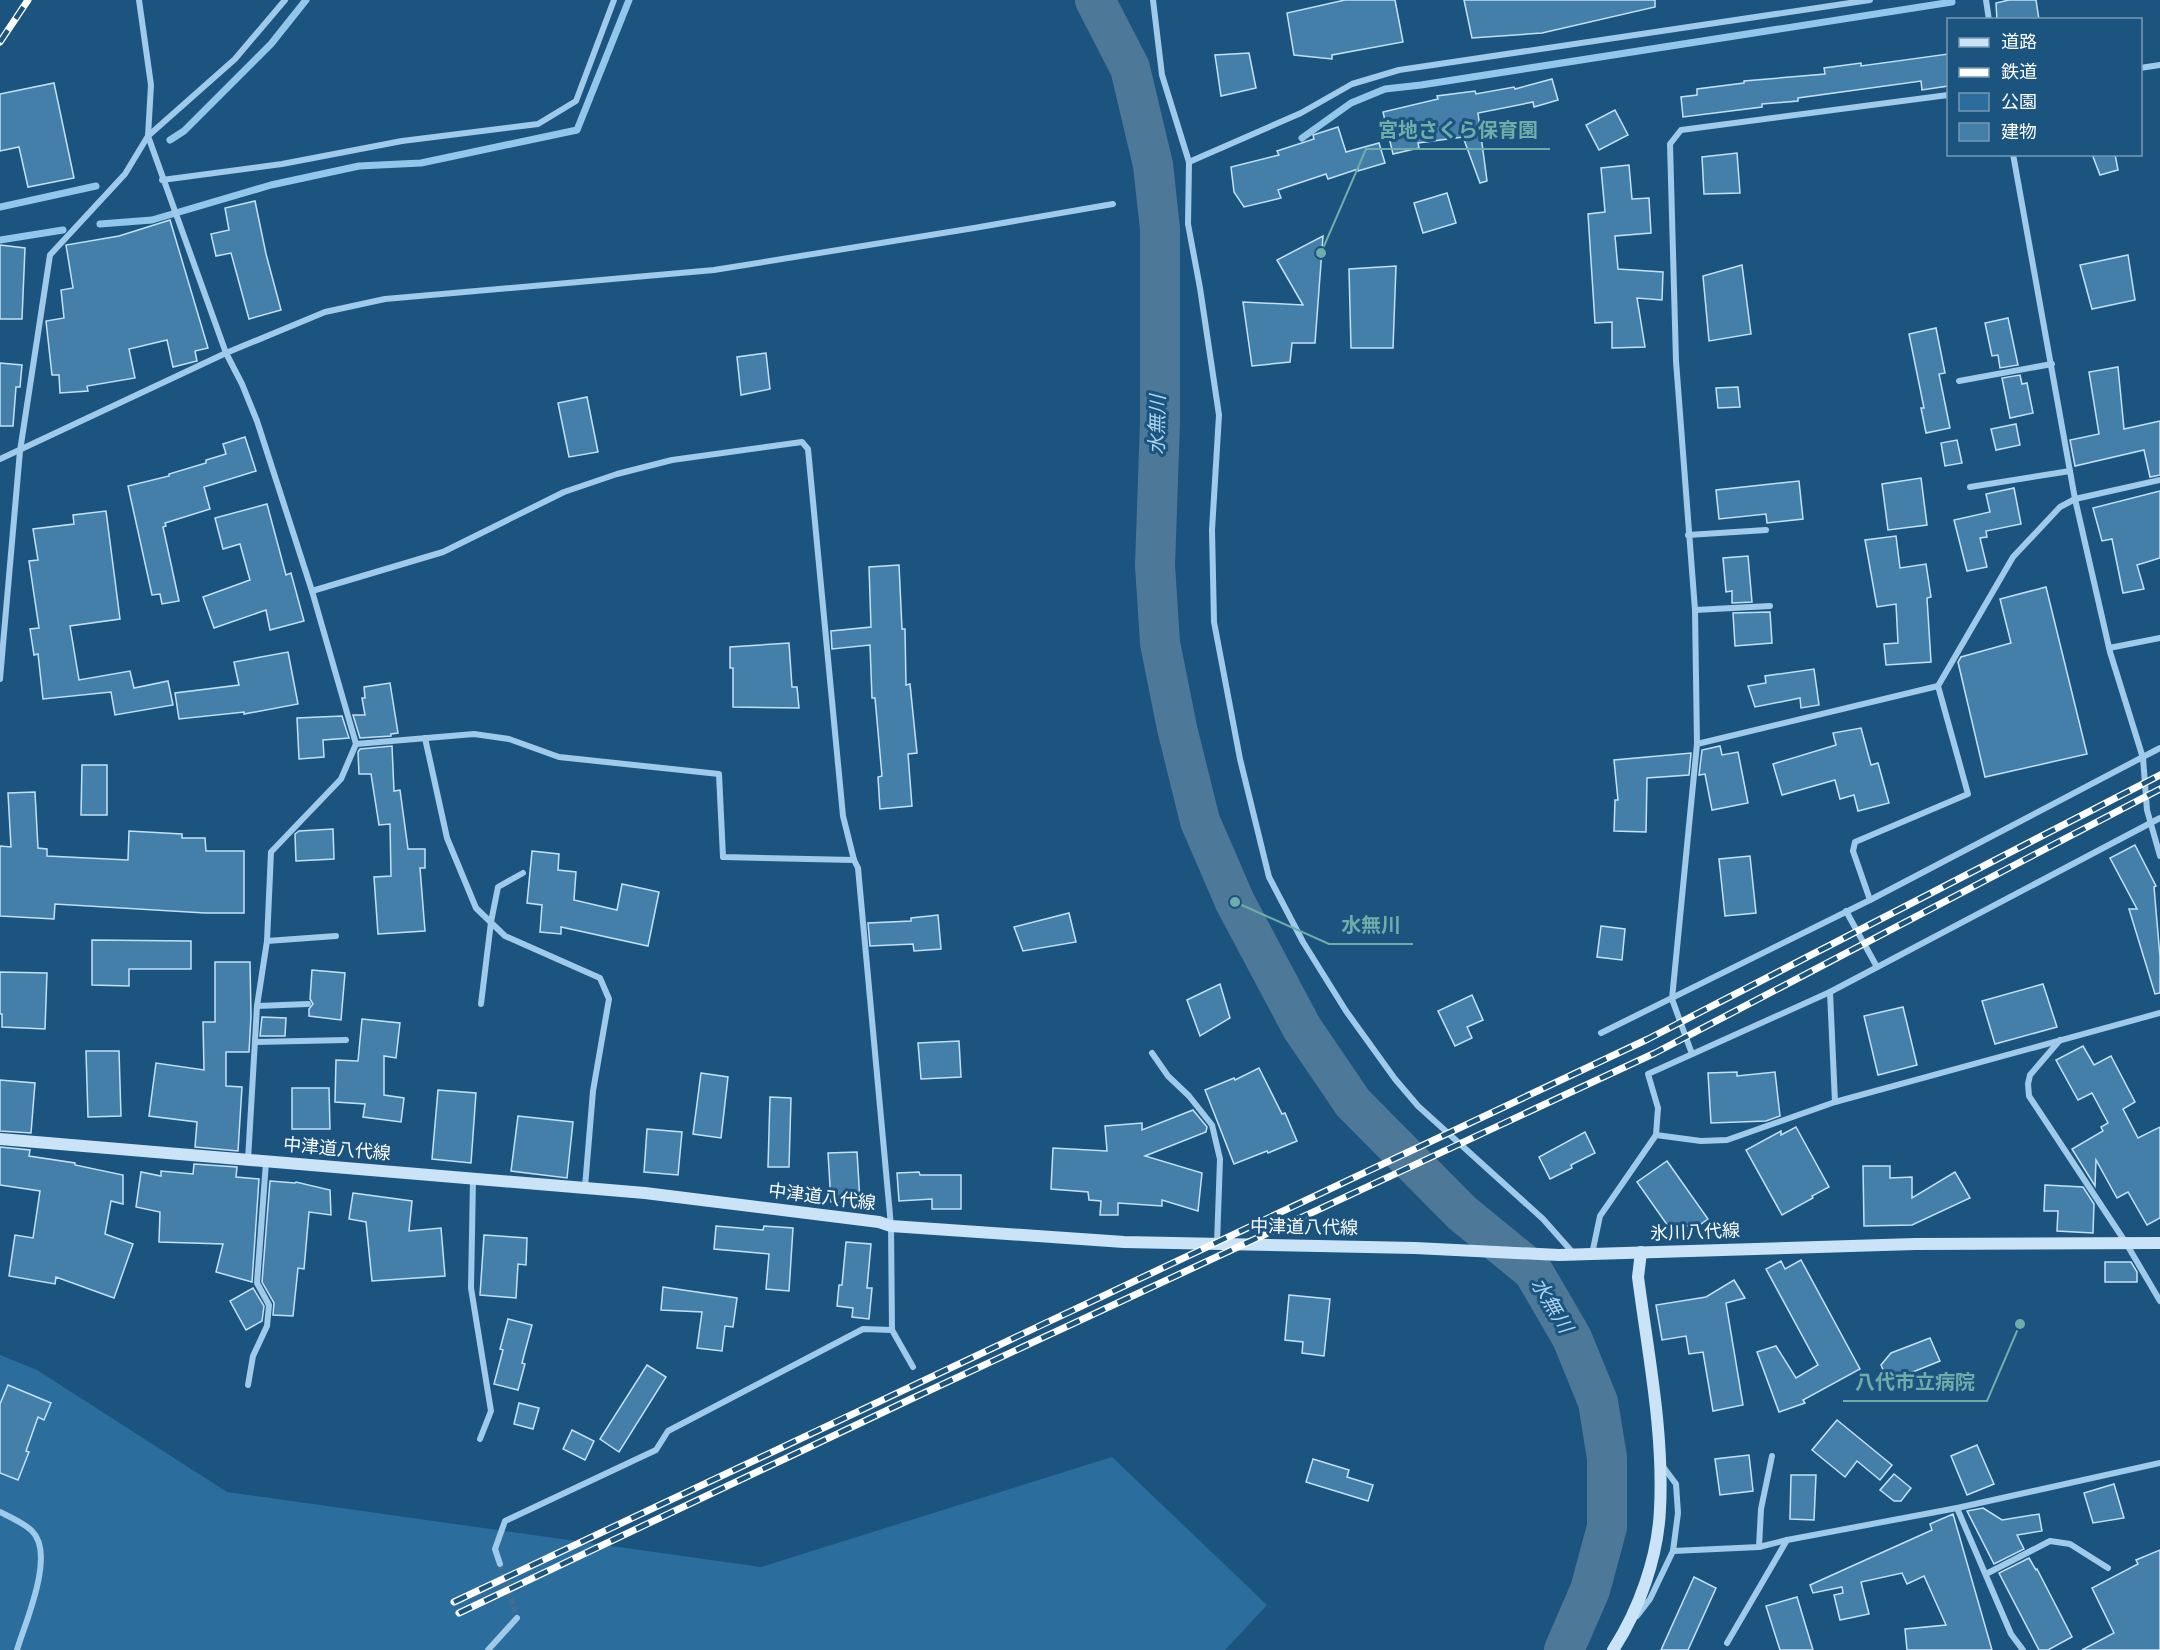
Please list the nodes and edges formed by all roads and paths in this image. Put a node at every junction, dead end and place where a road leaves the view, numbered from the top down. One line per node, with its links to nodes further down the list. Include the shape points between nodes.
1 (139, 0): 11 (street, via 151,85)
2 (285, 0): 11 (street, via 235,59)
3 (614, 0): 14 (street, via 576,101 538,124 402,141 282,164)
4 (1153, 0): 13 (street, via 1162,75)
5 (1870, 0): 13 (street, via 1399,70 1352,84 1302,113)
6 (1986, 0): 7 (street)
7 (1989, 18)
8 (2160, 65): 9 (street)
9 (2142, 68)
10 (1947, 95): 26 (street, via 1681,130 1670,144 1676,361)
11 (148, 136): 14 (street); 19 (street, via 125,174 50,255)
12 (2013, 156): 17 (street)
13 (1189, 162): 74 (street, via 1188,224 1219,415 1212,530 1214,622 1240,759 1269,877 1333,991 1395,1079 1418,1106 1543,1219)
14 (162, 180): 16 (street)
15 (1113, 204): 16 (street, via 714,270 385,299 325,312)
16 (226, 353): 19 (street); 27 (street, via 257,421)
17 (2052, 364): 18 (street); 21 (street)
18 (1959, 381)
19 (20, 451): 20 (street); 32 (street)
20 (0, 459)
21 (2070, 471): 23 (street); 24 (street)
22 (2160, 480): 24 (street)
23 (1970, 487)
24 (2075, 499): 31 (street); 33 (street, via 2060,507 2013,557)
25 (1766, 530): 26 (street)
26 (1688, 535): 29 (street)
27 (312, 591): 35 (street); 42 (street, via 443,552 564,492 617,474 672,460 802,442 808,449 843,816)
28 (1770, 606): 29 (street)
29 (1695, 610): 36 (street)
30 (2160, 638): 31 (street)
31 (2109, 648): 38 (street)
32 (0, 679)
33 (1938, 686): 36 (street); 44 (street, via 1968,794 1855,842 1852,851)
34 (425, 738): 35 (street); 42 (street, via 474,734 509,739 559,757 719,774 723,857); 46 (street, via 447,838 476,908)
35 (356, 744): 48 (street, via 341,779 272,852)
36 (1697, 744): 51 (street)
37 (2160, 748): 38 (street)
38 (2143, 758): 40 (street); 44 (street)
39 (2160, 818): 40 (street)
40 (2151, 823): 41 (street); 49 (street)
41 (2160, 856)
42 (854, 860): 69 (street, via 858,868)
43 (524, 873): 46 (street, via 498,887)
44 (1870, 900): 45 (street)
45 (1846, 911): 49 (street); 51 (street)
46 (491, 922): 53 (street); 68 (street, via 505,936 600,978 609,999 593,1091)
47 (336, 936): 48 (street)
48 (267, 941): 54 (street)
49 (1877, 967): 50 (street)
50 (1830, 992): 61 (street); 62 (street)
51 (1672, 999): 56 (street); 61 (street)
52 (308, 1004): 54 (street)
53 (481, 1004)
54 (257, 1006): 59 (street)
55 (2160, 1013): 58 (street)
56 (1601, 1033)
57 (346, 1040): 59 (street)
58 (2060, 1040): 62 (street); 70 (street, via 2030,1076 2030,1096)
59 (256, 1042): 65 (street)
60 (1152, 1053): 72 (street, via 1212,1125 1220,1159)
61 (1692, 1054): 63 (street, via 1648,1074 1658,1108)
62 (1835, 1102): 63 (street, via 1727,1140)
63 (1656, 1135): 75 (street, via 1600,1216)
64 (0, 1139): 65 (main road, 中津道八代線)
65 (248, 1160): 66 (main road, 中津道八代線)
66 (266, 1162): 67 (main road, 中津道八代線); 79 (street, via 256,1283 269,1305 267,1326 253,1356)
67 (473, 1178): 68 (main road, 中津道八代線); 80 (street, via 471,1288 491,1411)
68 (585, 1188): 69 (main road, 中津道八代線)
69 (891, 1226): 72 (main road, 中津道八代線, via 1124,1242); 77 (street)
70 (2126, 1243): 71 (main road, 氷川八代線); 73 (main road, 氷川八代線); 76 (street)
71 (2160, 1243)
72 (1217, 1244): 74 (main road, 中津道八代線)
73 (1641, 1252): 75 (main road, 中津道八代線); 82 (main road, 氷川八代線, via 1638,1277)
74 (1575, 1254): 75 (main road, 中津道八代線)
75 (1593, 1254)
76 (2160, 1301)
77 (892, 1330): 78 (street); 89 (street, via 863,1329 668,1431 656,1450 505,1521 495,1549)
78 (913, 1367)
79 (248, 1385)
80 (480, 1439)
81 (1772, 1456): 87 (street, via 1761,1509)
82 (1659, 1462): 88 (street, via 1676,1484 1678,1513); 93 (main road, 氷川八代線, via 1660,1509 1655,1547 1643,1588)
83 (2160, 1463): 84 (street)
84 (1957, 1508): 86 (street); 91 (street)
85 (0, 1512): 95 (street, via 33,1531 40,1548 40,1575)
86 (1787, 1540): 87 (street); 94 (street)
87 (1759, 1547): 88 (street)
88 (1673, 1551): 93 (street, via 1650,1599)
89 (500, 1564)
90 (2108, 1568): 91 (street, via 2070,1544 2050,1541)
91 (1986, 1574): 98 (street, via 2011,1634)
92 (517, 1618): 96 (street)
93 (1622, 1636): 97 (main road, 氷川八代線)
94 (1727, 1643)
95 (17, 1650)
96 (488, 1650)
97 (1613, 1650)
98 (2023, 1650)

